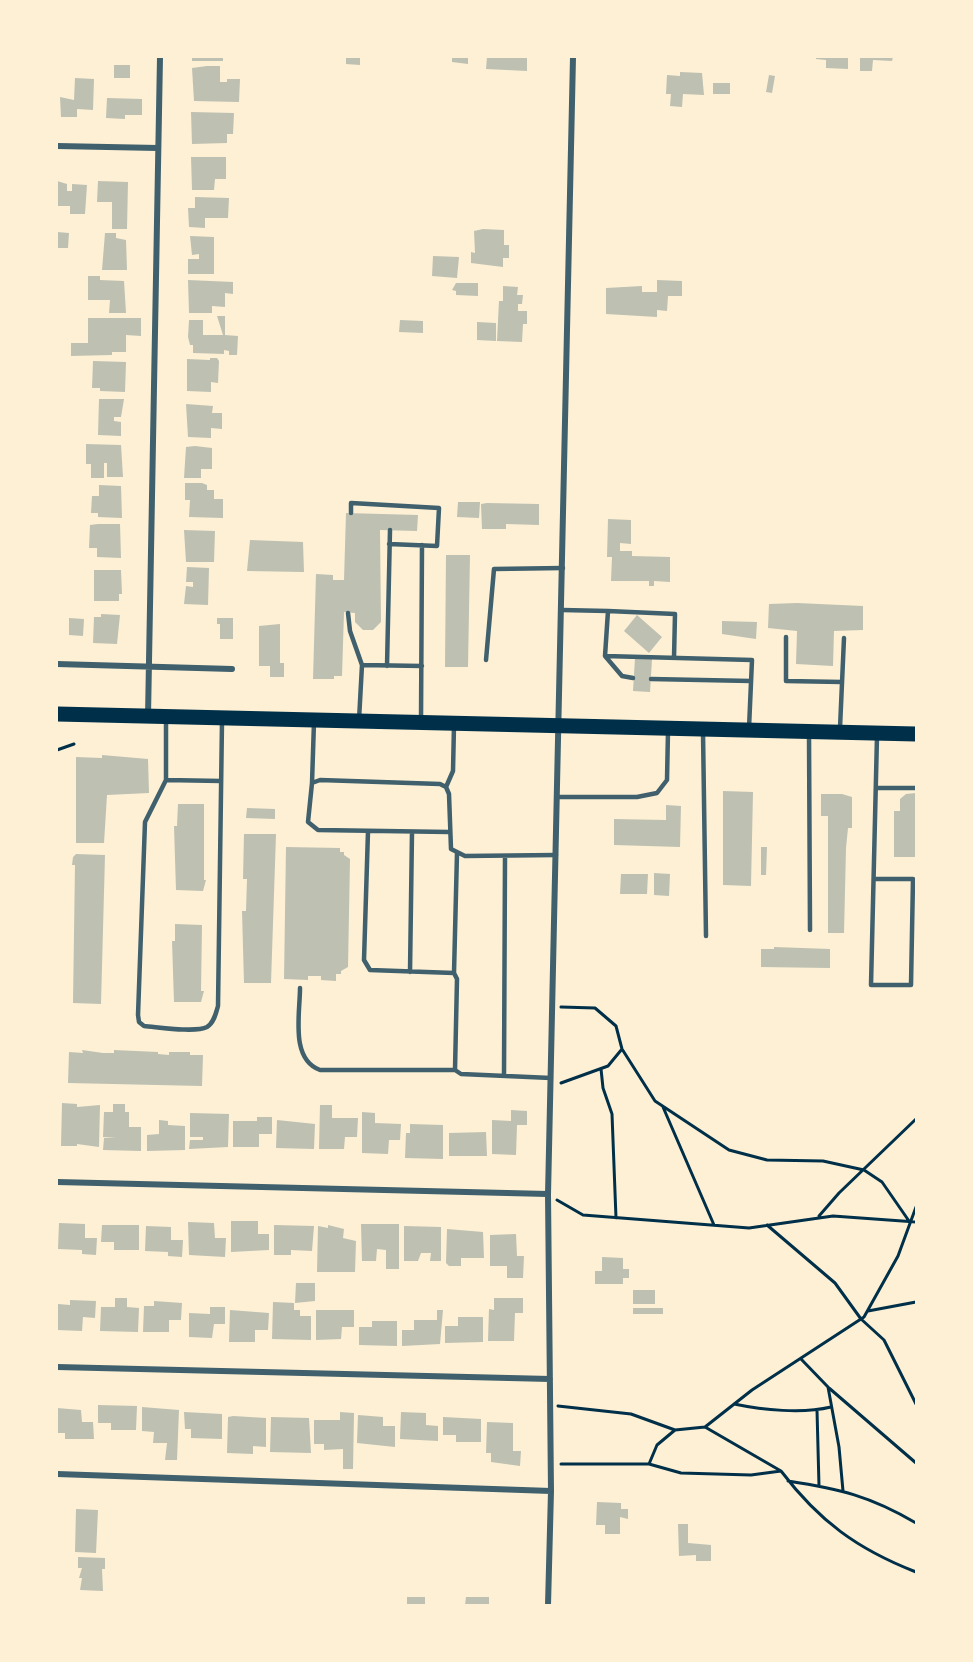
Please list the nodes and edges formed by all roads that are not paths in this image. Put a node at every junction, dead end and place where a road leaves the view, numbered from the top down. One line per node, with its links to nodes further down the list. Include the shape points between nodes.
1 (160, 57): 4 (street)
2 (573, 57): 11 (street)
3 (57, 146): 4 (street)
4 (158, 148): 24 (street)
5 (390, 505): 6 (lane, via 351,503); 7 (lane); 10 (lane, via 439,508 437,546)
6 (351, 513)
7 (390, 514)
8 (390, 530): 9 (lane)
9 (389, 544): 10 (lane); 22 (lane)
10 (422, 545): 23 (lane)
11 (562, 568): 12 (street); 19 (lane, via 494,568)
12 (562, 610): 13 (lane); 38 (street)
13 (608, 611): 17 (lane); 18 (lane, via 675,614)
14 (348, 612): 21 (lane)
15 (786, 637): 29 (lane, via 786,681)
16 (843, 638): 29 (lane)
17 (605, 656): 18 (lane); 26 (lane, via 622,676)
18 (674, 658): 28 (lane, via 752,660)
19 (486, 660)
20 (57, 664): 24 (street)
21 (362, 665): 22 (lane); 35 (lane)
22 (387, 666): 23 (lane)
23 (422, 666): 36 (lane)
24 (149, 667): 25 (street); 31 (street)
25 (232, 669)
26 (633, 678)
27 (651, 679): 28 (lane)
28 (751, 681): 41 (lane)
29 (842, 682): 43 (lane)
30 (57, 714): 31 (highway)
31 (148, 716): 32 (highway)
32 (166, 717): 33 (highway); 46 (lane)
33 (222, 718): 34 (highway); 47 (lane)
34 (314, 720): 35 (highway); 48 (lane)
35 (359, 721): 36 (highway)
36 (422, 723): 37 (highway)
37 (454, 723): 38 (highway); 49 (lane, via 453,771)
38 (559, 726): 39 (highway); 52 (street)
39 (668, 728): 40 (highway); 52 (lane, via 667,780 657,793 637,797)
40 (703, 729): 41 (highway); 61 (lane)
41 (749, 730): 42 (highway)
42 (809, 732): 43 (highway); 60 (lane)
43 (839, 732): 44 (highway)
44 (877, 733): 45 (highway); 50 (lane)
45 (916, 734)
46 (166, 780): 47 (lane); 47 (lane, via 145,822 139,1022 144,1026 198,1029 213,1022 218,1006)
47 (221, 781)
48 (312, 783): 49 (lane, via 331,780); 53 (lane, via 308,822 311,826 318,830)
49 (446, 786): 55 (lane)
50 (876, 788): 51 (lane); 59 (lane)
51 (916, 788)
52 (558, 797): 57 (street)
53 (368, 831): 54 (lane); 62 (lane, via 364,960 370,970)
54 (412, 832): 55 (lane); 62 (lane)
55 (449, 832): 56 (lane, via 451,849)
56 (457, 853): 58 (lane); 63 (lane)
57 (556, 855): 58 (lane); 68 (street)
58 (505, 856): 67 (lane)
59 (874, 879): 64 (lane, via 913,879); 64 (lane, via 871,985)
60 (810, 930)
61 (706, 936)
62 (410, 972): 63 (lane)
63 (454, 973): 66 (lane)
64 (913, 984)
65 (300, 988): 66 (lane, via 299,1038 302,1054 312,1067)
66 (455, 1070): 67 (lane, via 461,1074)
67 (504, 1075): 68 (lane)
68 (551, 1078): 70 (street)
69 (57, 1182): 70 (street)
70 (548, 1194): 72 (street)
71 (57, 1367): 72 (street)
72 (550, 1379): 74 (street)
73 (57, 1474): 74 (street)
74 (551, 1491): 75 (street)
75 (548, 1605)

